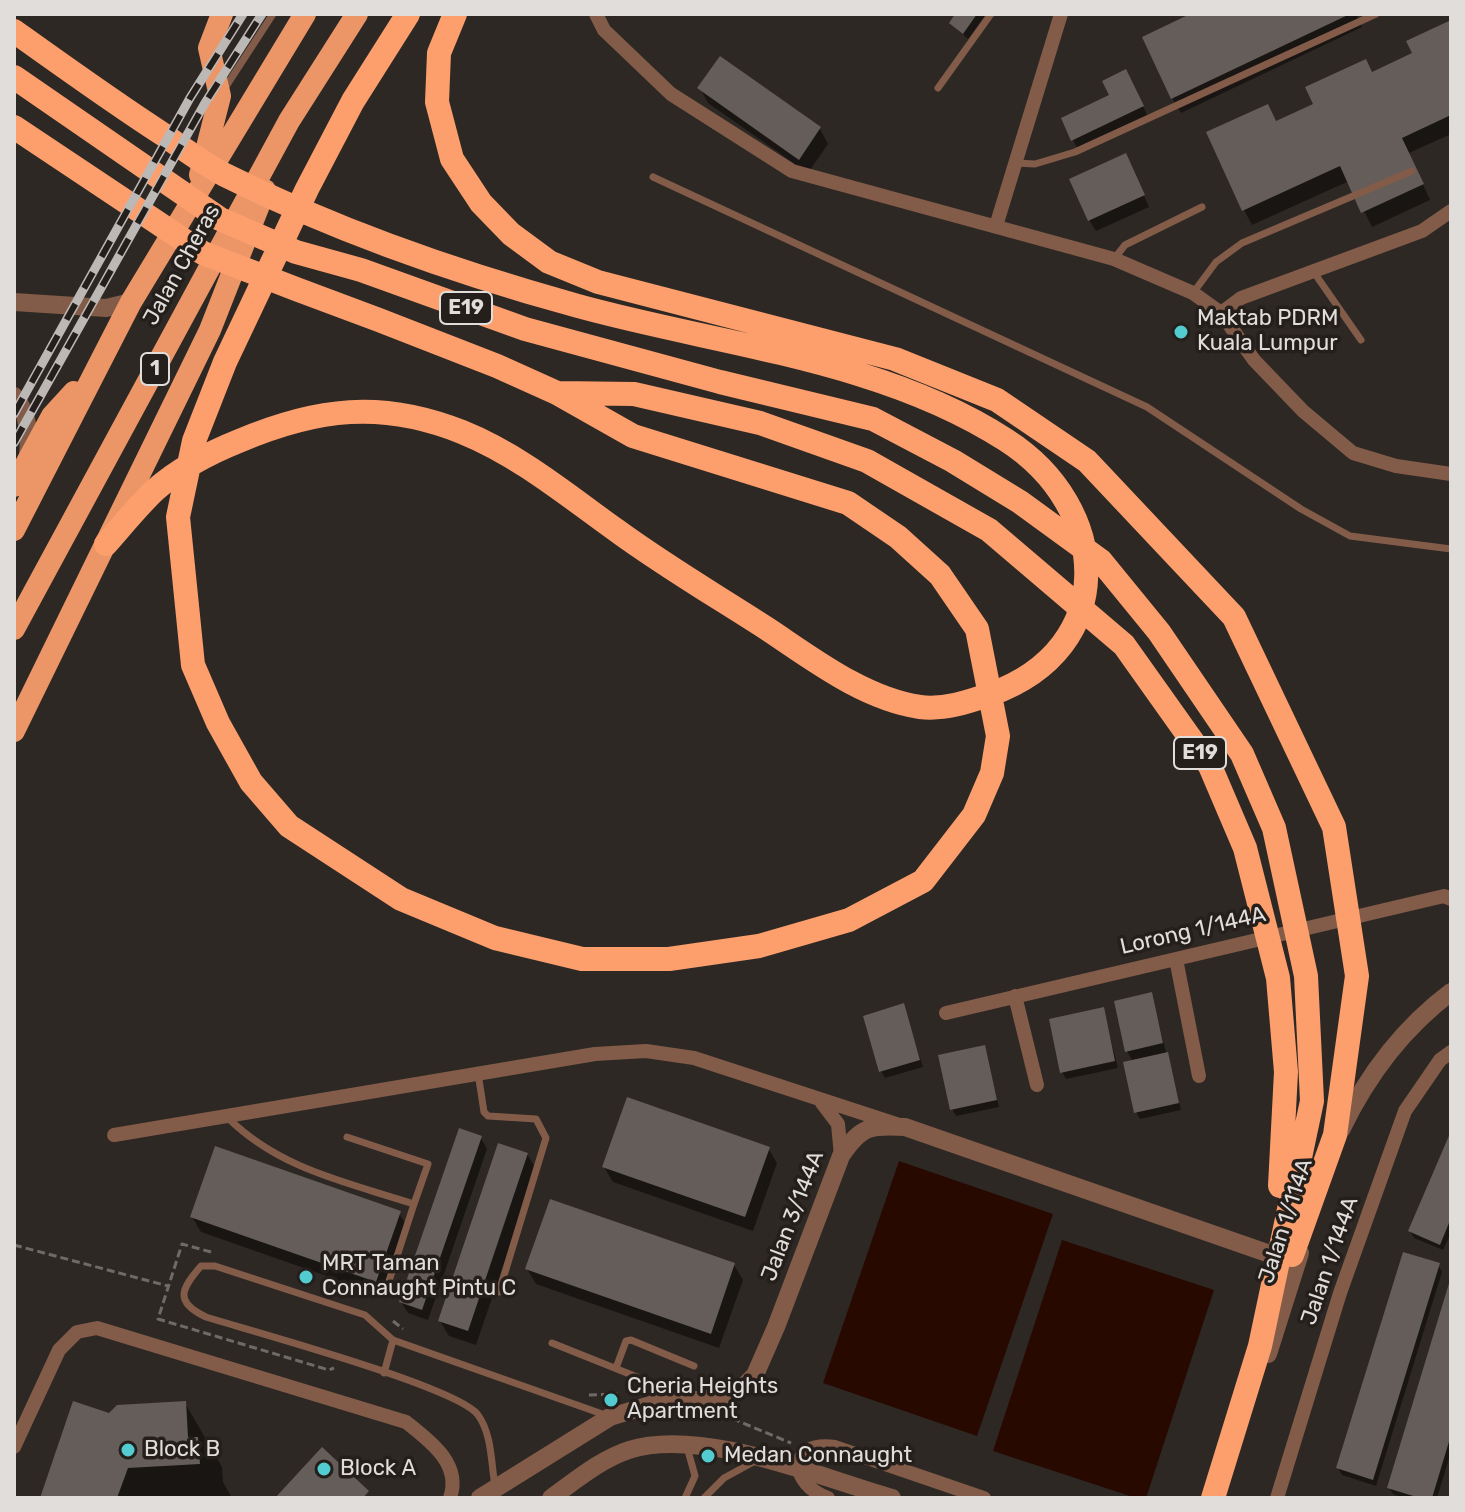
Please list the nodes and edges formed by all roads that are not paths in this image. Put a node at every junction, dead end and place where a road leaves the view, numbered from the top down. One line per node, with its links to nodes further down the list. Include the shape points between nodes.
1 (222, 14): 14 (highway, via 209,48)
2 (273, 14): 14 (lane)
3 (305, 14): 20 (highway, Jalan Cheras)
4 (357, 14): 15 (highway, Jalan Cheras / 1)
5 (408, 14): 32 (highway, via 353,101 225,362 194,441 178,517 193,665 251,782 289,826 401,899 495,938 582,959 669,959 759,946 849,920 923,881 974,815 992,773 998,736 977,629 940,575 898,537 848,503 633,436)
6 (455, 14): 63 (highway, via 439,53 437,102 452,159 481,203 511,234 549,262 598,282 895,359 997,400 1087,461 1234,617 1334,827 1357,976 1335,1135)
7 (596, 14): 23 (street, via 604,30 671,94 792,171)
8 (991, 14): 13 (lane)
9 (1061, 14): 17 (street)
10 (1376, 14): 17 (lane, via 1075,152 1035,164)
11 (14, 31): 38 (highway, via 221,173 379,242 579,306 798,356 984,426 1036,459 1080,524 1087,553 1078,616 1063,644 1043,665 1019,681 952,706 925,708 863,688 519,463 467,434 412,415 360,410 308,415 195,461 156,490)
12 (14, 77): 63 (highway, E19, via 220,219 296,252 525,329 873,419 1020,502 1101,561 1159,632 1242,754 1274,828 1306,976 1312,1101)
13 (938, 88)
14 (220, 96): 20 (highway)
15 (289, 121): 38 (highway, via 210,330); 40 (highway, Jalan Cheras / 1)
16 (14, 127): 32 (highway, E19, via 203,253)
17 (1013, 163): 23 (street)
18 (1412, 171): 26 (lane, via 1242,243 1216,262)
19 (653, 177): 39 (lane, via 1147,407 1350,536)
20 (193, 201): 28 (highway, Jalan Cheras)
21 (1202, 207): 24 (lane, via 1125,245)
22 (1451, 211): 25 (street, via 1422,231)
23 (996, 226): 24 (street)
24 (1114, 259): 26 (street)
25 (1313, 271): 29 (street, via 1241,298); 30 (lane)
26 (1193, 293): 29 (street)
27 (14, 302): 28 (street, via 106,308)
28 (131, 302): 31 (highway, Jalan Cheras)
29 (1221, 313): 35 (street, via 1254,360 1353,453)
30 (1361, 340)
31 (94, 370): 34 (highway, via 52,416); 37 (highway, Jalan Cheras)
32 (557, 393): 80 (highway, E19, via 634,394 760,423 867,461 936,498 989,530 1124,645 1210,766 1245,848 1278,978 1286,1072 1283,1170 1254,1349)
33 (14, 396): 34 (street, via 23,406 30,443)
34 (27, 463): 36 (highway)
35 (1451, 474)
36 (14, 486)
37 (14, 530)
38 (106, 544): 41 (highway)
39 (1451, 549)
40 (14, 629)
41 (14, 731)
42 (1451, 899): 43 (street, Lorong 1/144A, via 1444,896 1356,915)
43 (1176, 959): 45 (street, Lorong 1/144A); 49 (street)
44 (1451, 992): 58 (street, Jalan 1/114A, via 1396,1042 1357,1097)
45 (1015, 996): 46 (street, Lorong 1/144A); 50 (street)
46 (946, 1013)
47 (1451, 1052): 82 (street, Jalan 1/144A, via 1405,1111 1340,1293)
48 (478, 1073): 51 (street, via 646,1051 694,1058); 52 (street); 60 (lane, via 488,1116 536,1119 546,1138)
49 (1199, 1076)
50 (1037, 1085)
51 (815, 1099): 53 (street); 56 (street, via 828,1107 838,1124)
52 (225, 1116): 54 (street); 57 (lane, via 252,1142 283,1160)
53 (905, 1127): 56 (street, Jalan 3/144A, via 876,1125 856,1134); 58 (street, Jalan 3/144A)
54 (114, 1135)
55 (347, 1137): 57 (lane, via 428,1164)
56 (841, 1156): 67 (street, Jalan 3/144A, via 755,1375 731,1394 698,1400)
57 (414, 1204): 59 (lane)
58 (1297, 1264): 81 (street, Jalan 1/114A)
59 (386, 1290)
60 (499, 1292)
61 (393, 1340): 66 (lane); 66 (lane, via 365,1315 215,1266 201,1266 184,1285 191,1310 206,1317); 68 (lane)
62 (552, 1343): 65 (lane)
63 (1260, 1346): 80 (highway, E19)
64 (694, 1366): 65 (lane, via 631,1340)
65 (616, 1368): 67 (lane, via 637,1377)
66 (384, 1373): 72 (lane, via 434,1388 476,1412 487,1430)
67 (654, 1398): 68 (street, Jalan 3/144A)
68 (610, 1417): 72 (street, Jalan 3/144A)
69 (685, 1442): 71 (street); 75 (street, via 629,1450); 76 (lane, via 695,1476)
70 (14, 1447): 74 (street, via 59,1350 77,1332 97,1328 406,1422 438,1447 452,1475)
71 (759, 1459): 77 (lane, via 724,1478); 78 (street)
72 (487, 1492)
73 (821, 1497): 79 (street, via 799,1474 798,1463 806,1449 817,1444)
74 (450, 1498)
75 (551, 1498)
76 (685, 1498)
77 (704, 1498)
78 (892, 1498)
79 (984, 1498)
80 (1210, 1498)
81 (1223, 1498)
82 (1277, 1498)

